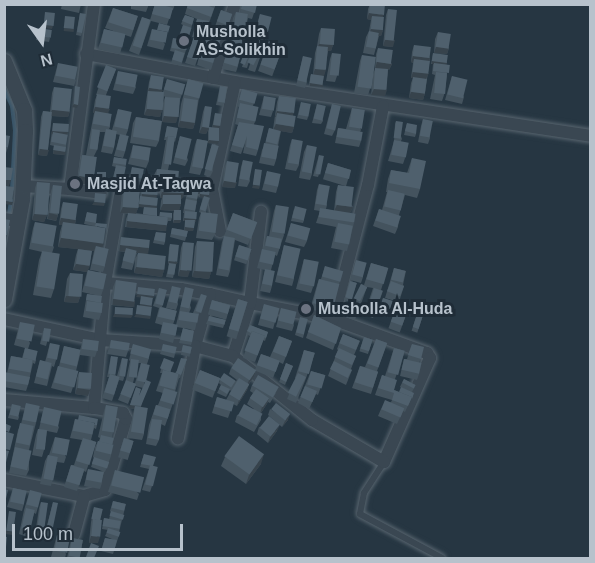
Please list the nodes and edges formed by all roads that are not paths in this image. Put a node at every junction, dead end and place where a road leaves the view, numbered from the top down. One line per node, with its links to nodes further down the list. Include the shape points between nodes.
1 (94, 4): 3 (street)
2 (234, 7): 5 (street)
3 (86, 54): 5 (street); 10 (street)
4 (4, 61): 9 (street, via 24,110)
5 (213, 78): 6 (street)
6 (235, 82): 7 (street); 11 (street)
7 (383, 106): 8 (street); 21 (street, via 368,185)
8 (591, 136)
9 (23, 186): 10 (street); 14 (street)
10 (70, 189): 12 (street)
11 (212, 189): 15 (street); 16 (street, via 128,184 123,187)
12 (101, 193)
13 (261, 212): 19 (street)
14 (12, 220): 18 (street)
15 (220, 231)
16 (105, 283): 17 (street); 22 (street)
17 (210, 294): 19 (street); 23 (street)
18 (4, 299)
19 (250, 303): 21 (street); 24 (street)
20 (4, 319): 22 (street)
21 (333, 319): 28 (street, via 430,356)
22 (100, 340): 23 (street); 26 (street)
23 (195, 346): 24 (street); 27 (street)
24 (233, 357): 28 (street, via 312,420)
25 (4, 400): 26 (street)
26 (94, 408): 30 (street, via 123,413 126,419 107,486)
27 (178, 438)
28 (384, 462): 32 (lane, via 364,493 360,514)
29 (4, 480): 30 (street)
30 (84, 496): 31 (street)
31 (75, 534)
32 (442, 558)

